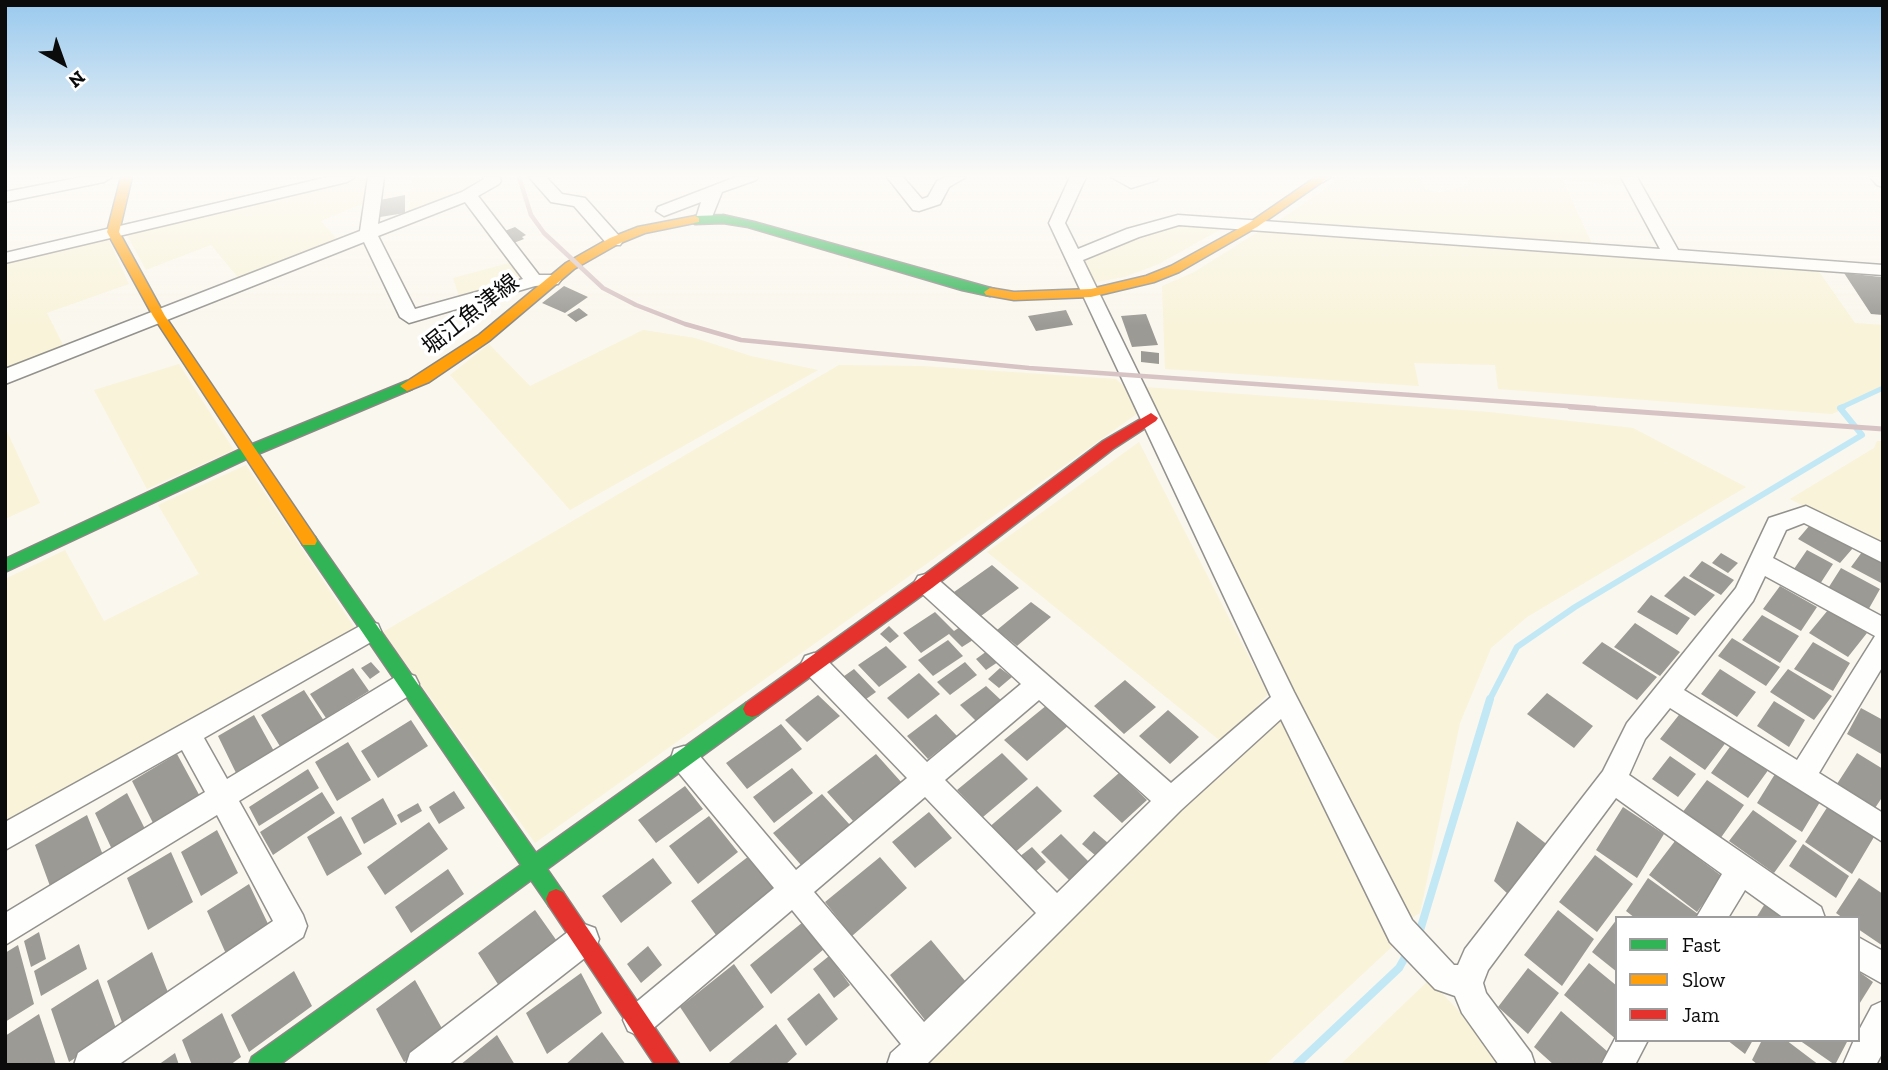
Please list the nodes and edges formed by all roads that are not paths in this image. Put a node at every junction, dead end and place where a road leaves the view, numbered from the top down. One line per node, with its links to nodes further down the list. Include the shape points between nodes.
1 (114, 227): 14 (street)
2 (135, 227): 14 (street)
3 (370, 227): 15 (street)
4 (385, 227): 15 (street)
5 (496, 227): 21 (street)
6 (601, 227): 16 (street)
7 (658, 227): 16 (street, 堀江魚津線)
8 (760, 227): 22 (street, 堀江魚津線, via 966,288 1014,296)
9 (1059, 227): 18 (street)
10 (1154, 227): 18 (street)
11 (1250, 227): 22 (street, 堀江魚津線, via 1175,269)
12 (1280, 227): 17 (street)
13 (1657, 227): 17 (street)
14 (113, 232): 19 (street); 23 (street)
15 (369, 233): 21 (street, via 409,317); 23 (street)
16 (614, 241): 21 (street, 堀江魚津線)
17 (1672, 255): 20 (street)
18 (1075, 257): 22 (street)
19 (5, 258)
20 (1883, 270)
21 (543, 281): 26 (street, 堀江魚津線, via 484,338 424,379)
22 (1091, 293): 25 (street)
23 (159, 316): 24 (street); 26 (street)
24 (5, 377)
25 (1151, 418): 30 (street, via 1108,445); 38 (street)
26 (248, 452): 29 (street, 堀江魚津線); 32 (street)
27 (1883, 554): 28 (street, via 1807,513 1777,524)
28 (1758, 561): 31 (street); 37 (street, via 1745,594)
29 (5, 566)
30 (926, 583): 34 (street); 36 (street)
31 (1883, 629)
32 (369, 631): 35 (street); 39 (street)
33 (1883, 644): 41 (street)
34 (814, 664): 40 (street); 42 (street)
35 (406, 684): 44 (street); 48 (street)
36 (1038, 685): 42 (street); 45 (street)
37 (1666, 692): 41 (street); 43 (street, via 1636,730)
38 (1285, 699): 45 (street); 58 (street, via 1401,931 1446,978)
39 (187, 733): 44 (street); 47 (street)
40 (684, 758): 48 (street); 50 (street)
41 (1801, 778): 46 (street)
42 (926, 779): 50 (street); 51 (street)
43 (1613, 780): 49 (street); 58 (street, via 1476,960)
44 (222, 797): 54 (street); 64 (street, via 292,926)
45 (1171, 801): 51 (street)
46 (1883, 829)
47 (5, 837)
48 (534, 866): 55 (street); 65 (street)
49 (1742, 869): 52 (street); 53 (street)
50 (795, 889): 60 (street); 62 (street)
51 (1057, 914): 62 (street)
52 (1712, 916)
53 (1807, 916)
54 (5, 930)
55 (584, 939): 60 (street); 66 (street)
56 (1860, 953): 57 (street)
57 (1883, 969)
58 (1467, 983): 67 (street, via 1473,1002)
59 (1883, 1017): 69 (street)
60 (639, 1020): 63 (street)
61 (1631, 1042): 68 (street)
62 (913, 1055)
63 (664, 1063)
64 (90, 1065)
65 (260, 1065)
66 (422, 1065)
67 (1519, 1065)
68 (1617, 1065)
69 (1859, 1065)

